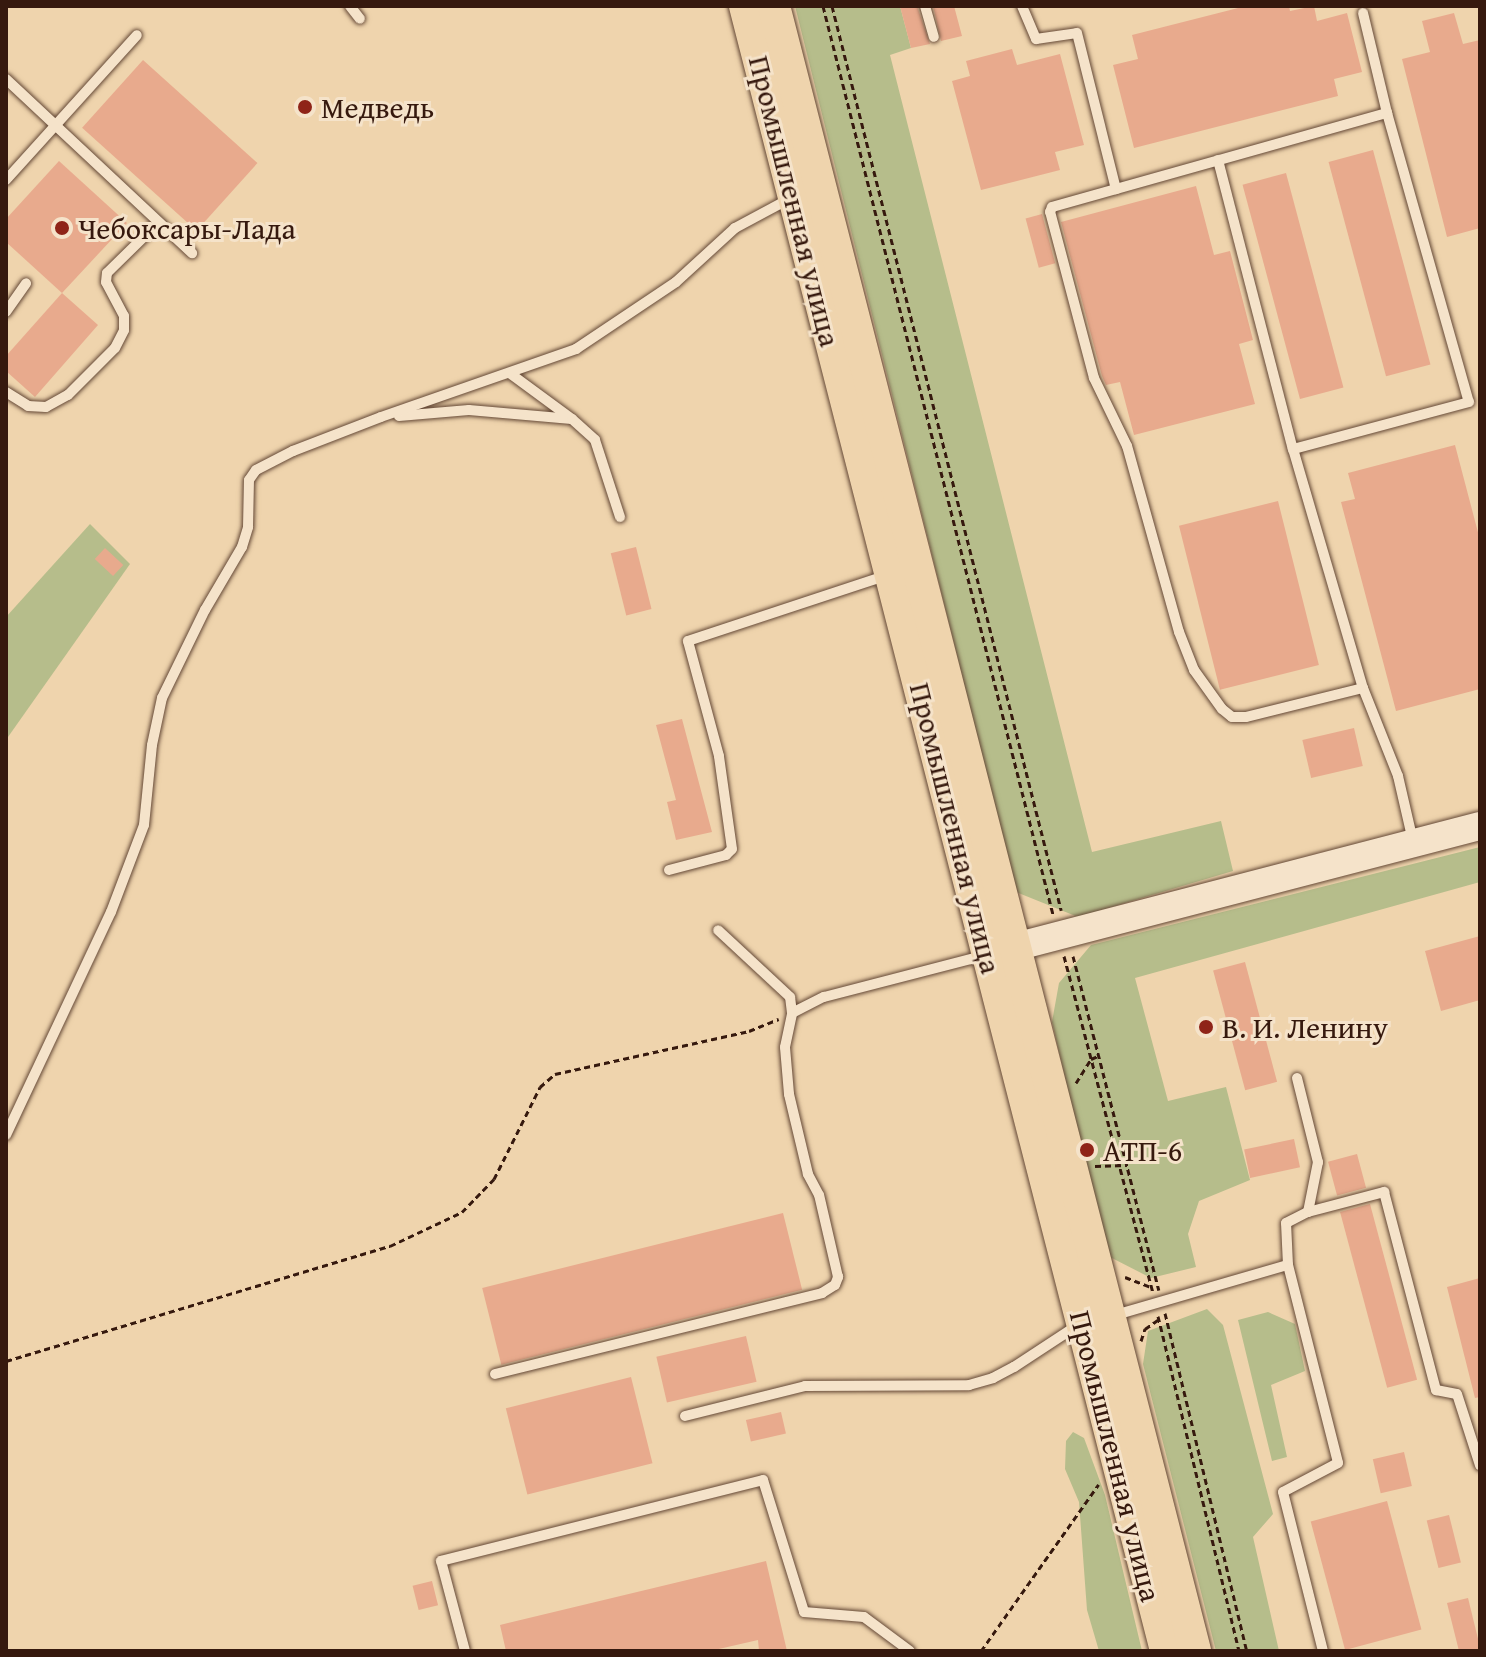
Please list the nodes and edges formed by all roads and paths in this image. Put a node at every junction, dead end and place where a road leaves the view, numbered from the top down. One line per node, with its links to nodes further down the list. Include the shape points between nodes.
1 (350, 6): 9 (lane)
2 (745, 6): 18 (main road, Промышленная улица)
3 (774, 6): 30 (main road, Промышленная улица)
4 (823, 6): 36 (path)
5 (832, 6): 36 (path)
6 (925, 6): 11 (lane)
7 (1022, 6): 17 (lane, via 1036,39 1077,33)
8 (1363, 13): 13 (lane)
9 (360, 19)
10 (137, 35): 14 (lane)
11 (934, 37)
12 (6, 79): 14 (lane)
13 (1387, 113): 15 (lane); 25 (lane)
14 (56, 125): 16 (lane); 19 (lane)
15 (1218, 160): 17 (lane); 28 (lane)
16 (6, 180)
17 (1116, 189): 31 (lane, via 1052,207 1050,212 1094,378 1127,446 1194,670 1232,717)
18 (794, 197): 23 (lane, via 735,228 676,282 576,349); 30 (main road, Промышленная улица)
19 (157, 224): 20 (lane); 24 (lane, via 107,273 106,282 124,316 115,348 68,395 46,407 28,406)
20 (192, 253)
21 (26, 283): 22 (lane)
22 (6, 312)
23 (511, 374): 26 (lane); 27 (lane)
24 (6, 392)
25 (1474, 400): 28 (lane)
26 (381, 417): 27 (lane, via 469,410); 43 (lane, via 293,451 256,470 249,480 242,547 162,698 144,825 111,912)
27 (572, 419): 29 (lane, via 595,440)
28 (1293, 449): 31 (lane)
29 (620, 517)
30 (904, 571): 34 (lane, via 688,641 719,756 732,849); 37 (main road, Промышленная улица)
31 (1363, 688): 33 (lane, via 1398,776)
32 (1480, 826): 33 (street, Промышленная улица)
33 (1414, 843): 36 (street, Промышленная улица)
34 (669, 870)
35 (718, 930): 39 (lane, via 790,997)
36 (1062, 934): 37 (street, Промышленная улица); 38 (street, via 1037,960); 40 (path); 41 (path)
37 (1001, 950): 38 (main road, Промышленная улица); 39 (lane, via 824,997); 51 (main road, Промышленная улица)
38 (1029, 1002): 51 (main road, Промышленная улица)
39 (792, 1013): 53 (path, via 749,1031 555,1074 540,1087 494,1179 462,1212 390,1246); 54 (lane, via 785,1047 789,1094 808,1174 819,1195 838,1277 835,1285 822,1293)
40 (1098, 1056): 41 (path); 45 (path)
41 (1091, 1059): 46 (path)
42 (1297, 1078): 47 (lane, via 1318,1162)
43 (6, 1135)
44 (1084, 1165): 46 (path)
45 (1127, 1165): 46 (path); 49 (path)
46 (1119, 1167): 49 (path)
47 (1308, 1212): 48 (lane, via 1286,1223); 56 (lane, via 1384,1192 1436,1390 1457,1394)
48 (1288, 1265): 49 (lane); 65 (lane, via 1338,1463 1283,1492)
49 (1159, 1304): 50 (path); 51 (lane); 64 (path)
50 (1159, 1319): 52 (path, via 1145,1329); 63 (path)
51 (1096, 1320): 55 (lane, via 1060,1334 993,1378 969,1385 805,1386); 61 (main road, Промышленная улица); 62 (main road, Промышленная улица)
52 (1138, 1347)
53 (6, 1361)
54 (495, 1374)
55 (685, 1416)
56 (1480, 1465)
57 (1103, 1479): 60 (path)
58 (465, 1651): 59 (lane, via 441,1561 763,1480 804,1612 864,1617)
59 (910, 1651)
60 (981, 1651)
61 (1166, 1651)
62 (1195, 1651)
63 (1239, 1651)
64 (1247, 1651)
65 (1323, 1651)

